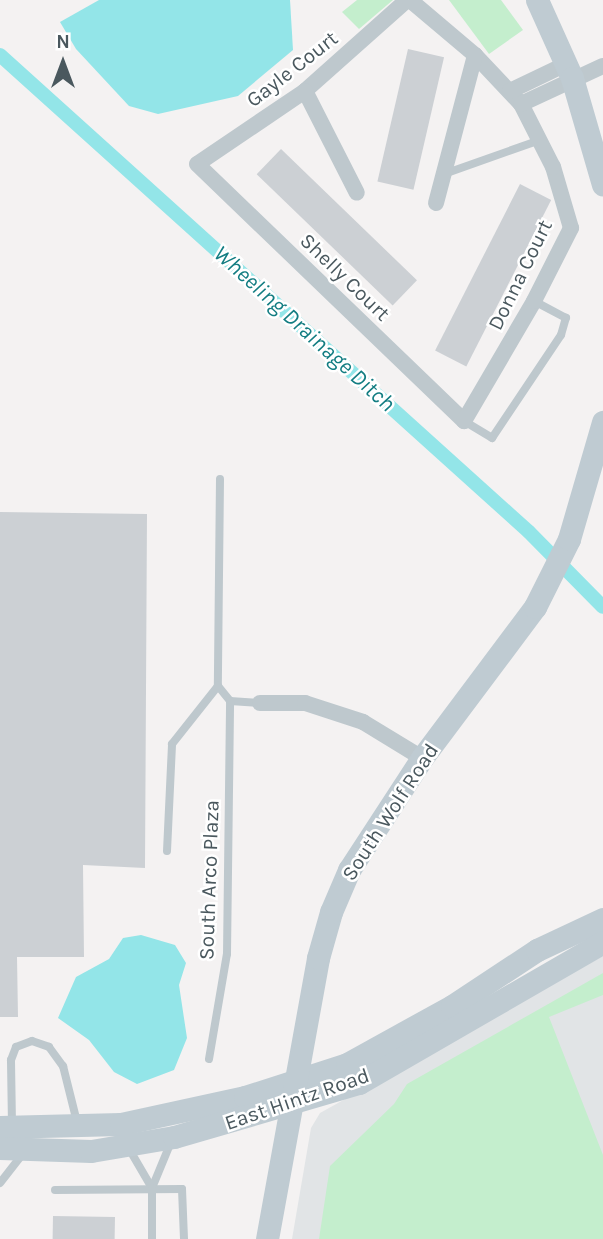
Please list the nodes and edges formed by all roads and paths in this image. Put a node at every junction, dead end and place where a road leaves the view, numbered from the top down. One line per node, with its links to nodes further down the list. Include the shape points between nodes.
1 (409, 0): 3 (street, Donna Court); 6 (street, Gayle Court)
2 (537, 0): 5 (main road)
3 (475, 55): 7 (street, Donna Court); 11 (street)
4 (603, 66): 5 (street)
5 (569, 71): 7 (street); 8 (street); 12 (main road)
6 (305, 91): 10 (street, Gayle Court); 13 (street)
7 (510, 91): 8 (street, Donna Court)
8 (521, 104): 9 (street, Donna Court)
9 (542, 139): 11 (lane); 15 (street, Donna Court, via 571,228)
10 (197, 164): 16 (street, Shelly Court)
11 (444, 174): 14 (street)
12 (603, 185)
13 (357, 193)
14 (436, 203)
15 (534, 301): 16 (street, Donna Court); 16 (lane, via 566,318 561,335 492,438)
16 (464, 421)
17 (603, 422): 22 (main road, South Wolf Road, via 569,539 535,607)
18 (220, 479): 19 (lane)
19 (219, 686): 20 (lane); 23 (lane, via 172,744)
20 (230, 701): 21 (lane); 26 (lane, South Arco Plaza, via 227,954)
21 (260, 703): 22 (street, via 304,703 363,722)
22 (422, 758): 27 (main road, South Wolf Road, via 349,870 331,912 318,958)
23 (167, 851)
24 (603, 919): 27 (main road, East Hintz Road, via 537,950 452,1006 347,1064)
25 (603, 942): 28 (main road, East Hintz Road, via 359,1083)
26 (209, 1059)
27 (298, 1080): 28 (main road, South Wolf Road); 29 (main road, East Hintz Road, via 174,1114)
28 (294, 1105): 31 (main road, East Hintz Road); 40 (main road, South Wolf Road)
29 (78, 1126): 30 (main road, East Hintz Road); 30 (lane, via 63,1066 49,1048 32,1041 16,1047 10,1060)
30 (6, 1128)
31 (173, 1137): 32 (main road, East Hintz Road); 36 (lane)
32 (127, 1145): 34 (main road, East Hintz Road, via 91,1151); 36 (lane)
33 (0, 1148): 34 (main road, East Hintz Road)
34 (26, 1149): 35 (lane)
35 (0, 1183)
36 (152, 1188): 37 (lane); 38 (lane); 39 (lane, via 182,1189)
37 (55, 1190)
38 (152, 1239)
39 (184, 1239)
40 (267, 1239)

